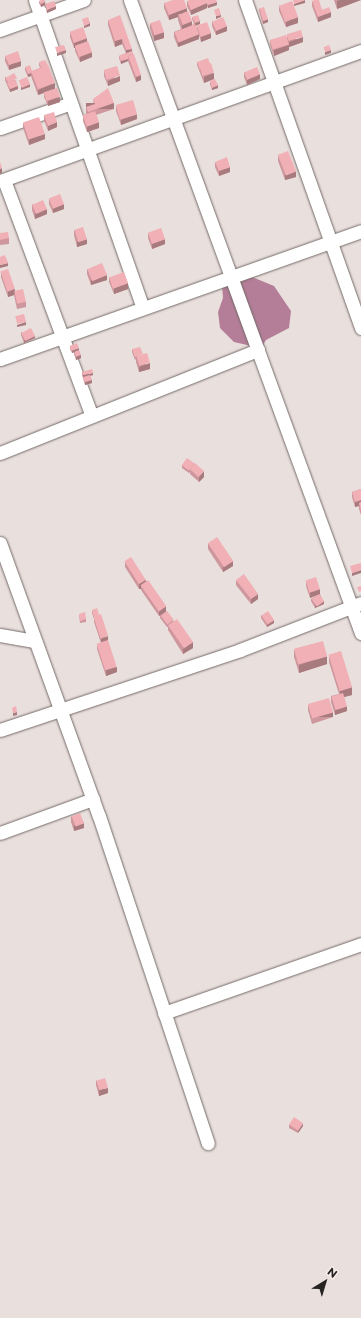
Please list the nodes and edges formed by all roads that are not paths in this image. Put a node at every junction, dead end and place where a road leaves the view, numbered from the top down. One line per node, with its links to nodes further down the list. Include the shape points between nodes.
1 (35, 0): 5 (street)
2 (84, 0): 5 (street)
3 (130, 0): 10 (street)
4 (245, 0): 8 (street)
5 (40, 16): 6 (street); 9 (street)
6 (0, 30)
7 (361, 51): 8 (street)
8 (274, 82): 10 (street); 15 (street)
9 (71, 103): 11 (street); 12 (street)
10 (174, 119): 12 (street); 16 (street)
11 (0, 128)
12 (87, 150): 13 (street); 17 (street)
13 (2, 180): 19 (street)
14 (361, 231): 15 (street)
15 (330, 241): 16 (street); 18 (street)
16 (231, 277): 17 (street); 20 (street)
17 (143, 308): 19 (street)
18 (361, 328)
19 (63, 337): 21 (street); 22 (street)
20 (258, 350): 22 (street); 25 (street)
21 (0, 359)
22 (91, 414): 23 (street)
23 (0, 453)
24 (0, 543): 28 (street)
25 (356, 604): 26 (street); 29 (street, via 240,650)
26 (361, 633)
27 (0, 635): 28 (street)
28 (35, 641): 29 (street)
29 (60, 709): 30 (street); 31 (street)
30 (0, 730)
31 (93, 799): 32 (street); 34 (street)
32 (0, 833)
33 (361, 944): 34 (street)
34 (164, 1013): 35 (street)
35 (208, 1143)

